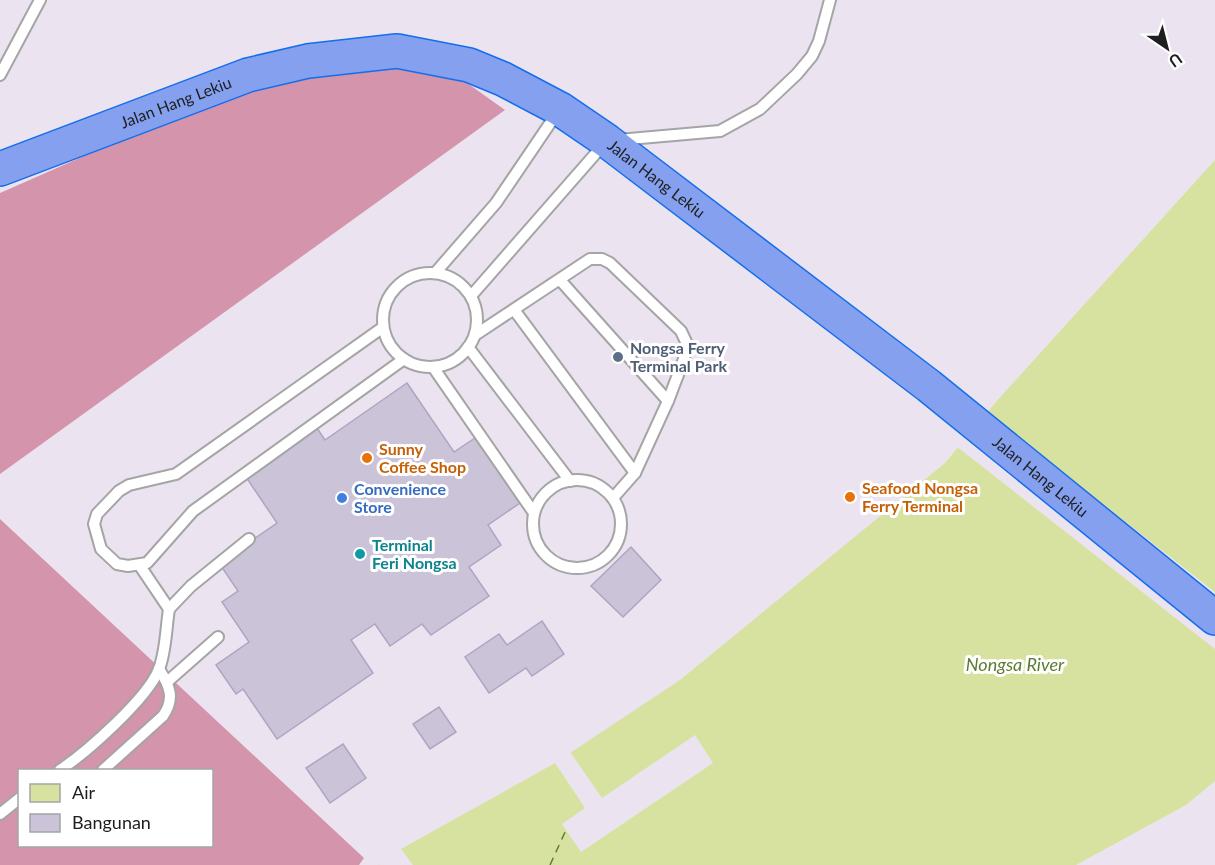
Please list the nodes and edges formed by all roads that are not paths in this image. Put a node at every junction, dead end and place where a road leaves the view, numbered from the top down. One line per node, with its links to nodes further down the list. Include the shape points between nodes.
1 (40, 0): 3 (lane)
2 (830, 0): 5 (lane, via 819,41 806,65 760,109 738,123 720,131)
3 (0, 75)
4 (560, 109): 5 (highway, Jalan Hang Lekiu); 6 (highway, Jalan Hang Lekiu, via 469,65 397,51 308,61 248,75); 7 (lane, via 496,203)
5 (606, 141): 9 (lane); 24 (highway, Jalan Hang Lekiu, via 929,386)
6 (0, 169)
7 (436, 272): 9 (lane, via 457,280); 11 (lane, via 414,274 395,287 384,306)
8 (560, 280): 10 (lane); 16 (lane); 16 (lane, via 590,260 602,259 681,330 687,344)
9 (471, 296): 12 (lane, via 477,315)
10 (514, 311): 12 (lane); 17 (lane)
11 (382, 328): 14 (lane, via 390,346); 22 (lane, via 176,474 129,485 107,501 94,524 101,549 117,564)
12 (475, 335): 13 (lane)
13 (468, 347): 15 (lane, via 459,357); 18 (lane)
14 (404, 359): 15 (lane); 22 (lane, via 193,511 154,558)
15 (433, 367): 20 (lane)
16 (668, 401): 17 (lane)
17 (635, 473): 19 (lane)
18 (570, 481): 19 (lane, via 593,483); 20 (lane, via 554,486)
19 (613, 498): 20 (lane, via 620,514 618,540 602,561 585,568 567,568 551,561 539,547 533,531)
20 (534, 513)
21 (249, 539): 23 (lane)
22 (140, 566): 23 (lane)
23 (169, 609): 26 (lane)
24 (1215, 618)
25 (218, 637): 27 (lane)
26 (159, 669): 27 (lane); 28 (lane, via 144,692)
27 (167, 682): 29 (lane, via 170,700 163,716)
28 (73, 767)
29 (105, 769)
30 (18, 800): 31 (lane)
31 (0, 814)

